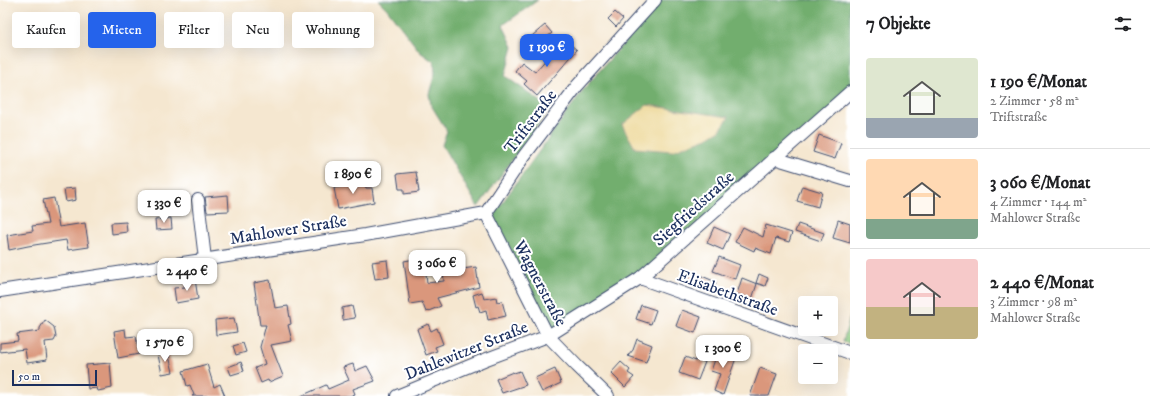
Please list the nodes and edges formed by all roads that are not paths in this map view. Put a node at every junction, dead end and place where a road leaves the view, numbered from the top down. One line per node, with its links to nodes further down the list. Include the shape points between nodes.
1 (655, 0): 6 (street, Triftstraße, via 577,86 524,156)
2 (850, 92): 3 (street, Siegfriedstraße)
3 (774, 158): 4 (street); 8 (street, Siegfriedstraße)
4 (850, 181)
5 (198, 200): 7 (street)
6 (486, 213): 7 (street, Mahlower Straße, via 365,235); 10 (street, Wagnerstraße)
7 (205, 259): 9 (street, Mahlower Straße)
8 (640, 278): 10 (street, Siegfriedstraße); 11 (street, Elisabethstraße)
9 (0, 291)
10 (548, 336): 12 (street, Dahlewitzer Straße); 13 (street, Wagnerstraße)
11 (850, 353)
12 (397, 396)
13 (608, 396)

